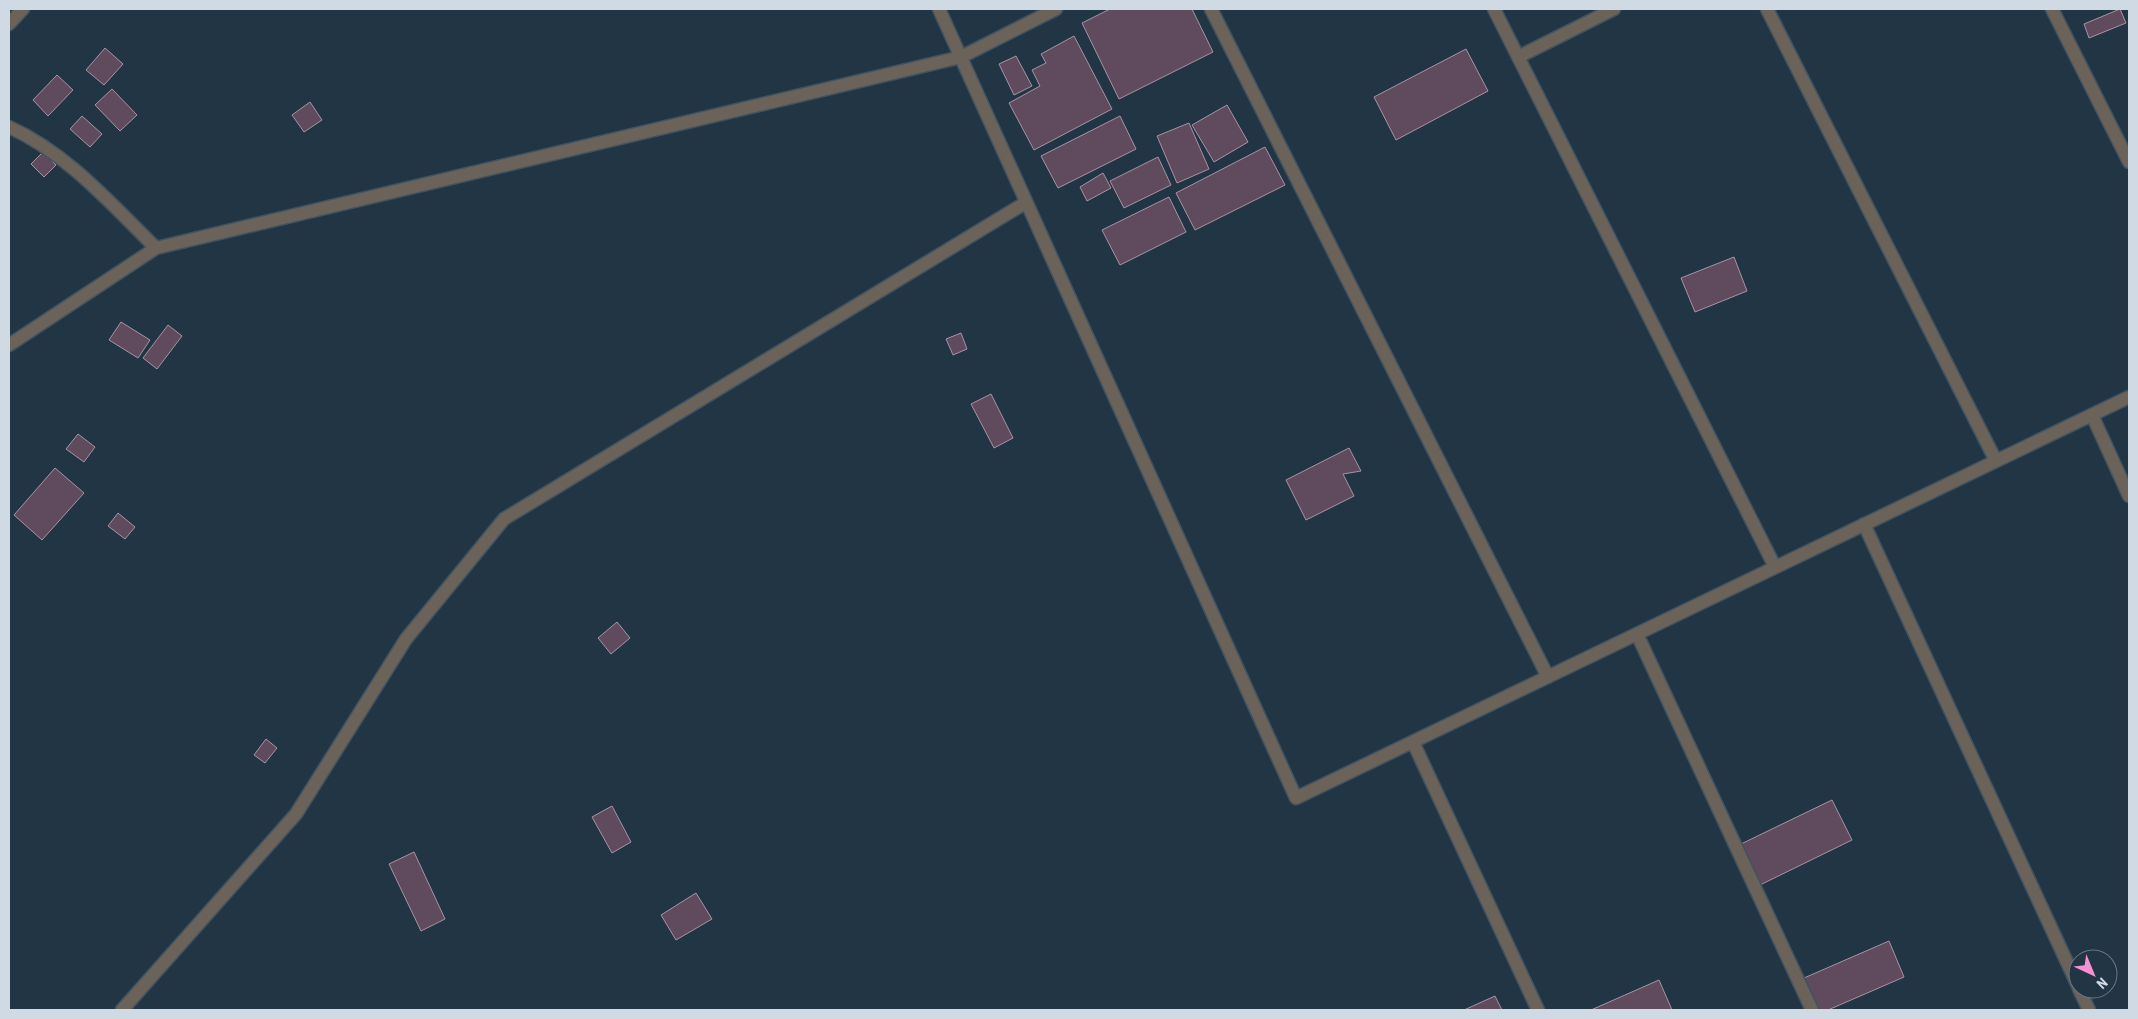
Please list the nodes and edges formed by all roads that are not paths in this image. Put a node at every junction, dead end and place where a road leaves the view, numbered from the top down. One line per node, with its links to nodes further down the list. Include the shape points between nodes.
1 (23, 9): 9 (street)
2 (939, 9): 11 (street)
3 (1056, 9): 11 (street)
4 (1212, 9): 24 (street)
5 (1494, 9): 10 (street)
6 (1614, 9): 10 (street)
7 (1767, 9): 19 (street)
8 (2052, 9): 13 (street)
9 (9, 24)
10 (1518, 56): 22 (street)
11 (960, 57): 14 (street); 15 (street)
12 (9, 127): 15 (street, via 66,162)
13 (2129, 162)
14 (1025, 202): 25 (street, via 1296,798); 27 (street, via 504,519 406,639 296,814)
15 (156, 248): 16 (street)
16 (9, 345)
17 (2129, 397): 18 (street)
18 (2092, 415): 19 (street); 20 (street)
19 (1996, 461): 21 (street)
20 (2129, 496)
21 (1864, 524): 22 (street); 26 (street)
22 (1775, 567): 23 (street)
23 (1637, 634): 24 (street); 29 (street)
24 (1548, 677): 25 (street)
25 (1413, 742): 28 (street)
26 (2068, 964)
27 (122, 1010)
28 (1538, 1010)
29 (1812, 1010)

